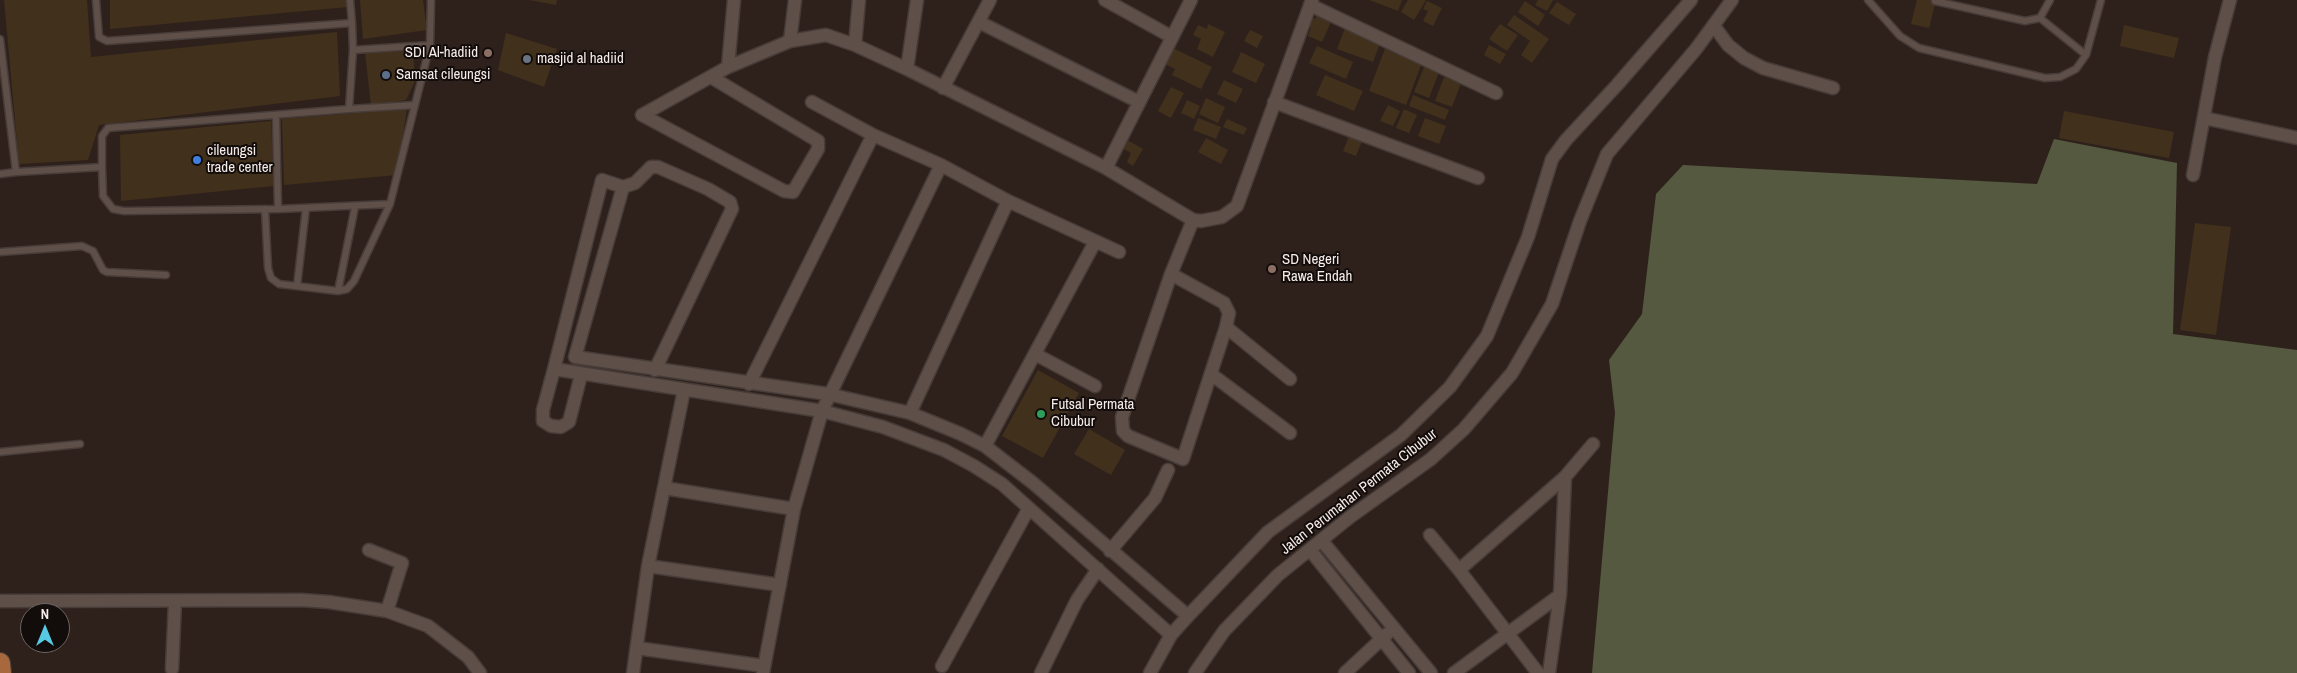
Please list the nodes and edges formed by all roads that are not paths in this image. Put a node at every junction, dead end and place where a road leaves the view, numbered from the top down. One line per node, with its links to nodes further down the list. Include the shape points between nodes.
1 (96, 0): 21 (lane, via 99,37 107,40)
2 (350, 0): 21 (lane)
3 (431, 0): 26 (lane)
4 (734, 0): 30 (street)
5 (795, 0): 25 (street)
6 (859, 0): 27 (street)
7 (917, 0): 31 (street)
8 (990, 0): 20 (street)
9 (1105, 0): 23 (street)
10 (1191, 0): 23 (street)
11 (1690, 0): 104 (street, Jalan Perumahan Permata Cibubur, via 1552,159 1528,237 1487,336 1450,387 1401,435 1268,532)
12 (1732, 0): 22 (street, Jalan Perumahan Permata Cibubur)
13 (1868, 0): 29 (lane, via 1900,36 1920,48 2045,78 2060,77 2076,69)
14 (2050, 0): 19 (lane)
15 (2101, 0): 29 (lane)
16 (2230, 0): 42 (street)
17 (1936, 1): 19 (lane, via 2025,21)
18 (1311, 3): 35 (street); 38 (street)
19 (2040, 18): 29 (lane)
20 (979, 22): 33 (street); 37 (street)
21 (352, 23): 28 (lane)
22 (1714, 26): 34 (street, via 1728,45 1763,68); 92 (street, Jalan Perumahan Permata Cibubur, via 1607,154 1552,304 1512,373 1464,429 1431,459)
23 (1172, 37): 37 (street)
24 (0, 40): 48 (lane)
25 (790, 40): 27 (street, via 826,35); 30 (street)
26 (430, 45): 28 (lane); 39 (lane)
27 (855, 45): 31 (street)
28 (353, 50): 40 (lane)
29 (2086, 55)
30 (728, 67): 32 (street)
31 (908, 69): 33 (street)
32 (711, 77): 32 (street, via 642,115 784,191 793,192 818,149 818,141)
33 (943, 88): 47 (street)
34 (1833, 88)
35 (1496, 93)
36 (812, 102): 43 (street)
37 (1140, 102): 47 (street)
38 (1274, 102): 51 (street); 59 (street, via 1237,206 1222,217)
39 (416, 105): 40 (lane); 54 (lane)
40 (349, 109): 41 (lane)
41 (276, 116): 46 (lane, via 108,128 102,136); 58 (lane)
42 (2204, 118): 44 (street); 50 (street)
43 (872, 136): 45 (street); 76 (street)
44 (2297, 138)
45 (941, 165): 53 (street); 79 (street)
46 (102, 167): 48 (lane); 57 (lane, via 103,196 113,209)
47 (1106, 168): 59 (street)
48 (16, 172): 49 (lane)
49 (0, 174)
50 (2193, 175)
51 (1478, 178)
52 (623, 187): 68 (street, via 602,180); 70 (street); 72 (street, via 635,183 651,167 658,167 708,189 732,206)
53 (1008, 201): 60 (street); 80 (street)
54 (390, 204): 55 (lane); 66 (lane, via 354,282 347,289)
55 (356, 207): 56 (lane); 66 (lane)
56 (306, 208): 58 (lane); 65 (lane)
57 (265, 209): 58 (lane); 65 (lane, via 270,278 279,284)
58 (278, 209)
59 (1193, 220): 63 (street)
60 (1095, 242): 62 (street); 69 (street)
61 (0, 252): 64 (lane, via 82,246 93,251 107,272)
62 (1119, 252)
63 (1171, 274): 67 (street, via 1224,303 1229,313); 74 (street, via 1126,400 1123,431 1128,436 1183,458)
64 (166, 275)
65 (297, 286): 66 (lane)
66 (338, 291)
67 (1226, 327): 74 (street); 75 (street)
68 (558, 353): 70 (street); 71 (street)
69 (1035, 354): 77 (street); 84 (street)
70 (575, 357): 72 (street); 73 (street)
71 (554, 369): 73 (street); 73 (street, via 543,410 543,421 551,426 561,427 569,422)
72 (655, 370): 76 (street)
73 (576, 374): 78 (street)
74 (1211, 374): 81 (street)
75 (1290, 379)
76 (749, 384): 79 (street)
77 (1095, 386)
78 (684, 390): 79 (street); 88 (street)
79 (826, 402): 80 (street); 89 (street, via 944,450 1002,484); 90 (street)
80 (910, 413): 84 (street)
81 (1290, 433)
82 (80, 444): 85 (lane)
83 (1593, 444): 87 (street)
84 (985, 446): 95 (street)
85 (0, 452)
86 (1168, 470): 95 (street, via 1155,498)
87 (1565, 477): 98 (street); 100 (street)
88 (664, 488): 90 (street); 96 (street)
89 (1029, 508): 97 (street); 111 (street)
90 (794, 509): 99 (street)
91 (1430, 535): 98 (street)
92 (1322, 541): 94 (street, Jalan Perumahan Permata Cibubur); 105 (street)
93 (369, 550): 103 (street, via 402,563)
94 (1310, 550): 108 (street); 119 (street, Jalan Perumahan Permata Cibubur, via 1250,601)
95 (1110, 551): 104 (street)
96 (648, 566): 99 (street); 109 (street)
97 (1098, 569): 107 (street); 117 (street, via 1077,600)
98 (1459, 570): 106 (street)
99 (780, 585): 113 (street)
100 (1560, 595): 106 (street); 125 (street)
101 (0, 601): 102 (street)
102 (174, 602): 103 (street, via 301,600); 112 (street)
103 (386, 611): 115 (street, via 428,626 468,657)
104 (1188, 616): 107 (street, Jalan Perumahan Permata Cibubur)
105 (1395, 627): 108 (street); 122 (street)
106 (1507, 633): 123 (street); 124 (street)
107 (1171, 635): 118 (street, Jalan Perumahan Permata Cibubur)
108 (1382, 638): 120 (street); 121 (street)
109 (637, 648): 113 (street); 116 (street)
110 (0, 663): 114 (main road)
111 (942, 666)
112 (172, 669)
113 (764, 670)
114 (1, 673)
115 (480, 673)
116 (634, 673)
117 (1041, 673)
118 (1150, 673)
119 (1195, 673)
120 (1345, 673)
121 (1409, 673)
122 (1431, 673)
123 (1454, 673)
124 (1538, 673)
125 (1549, 673)

